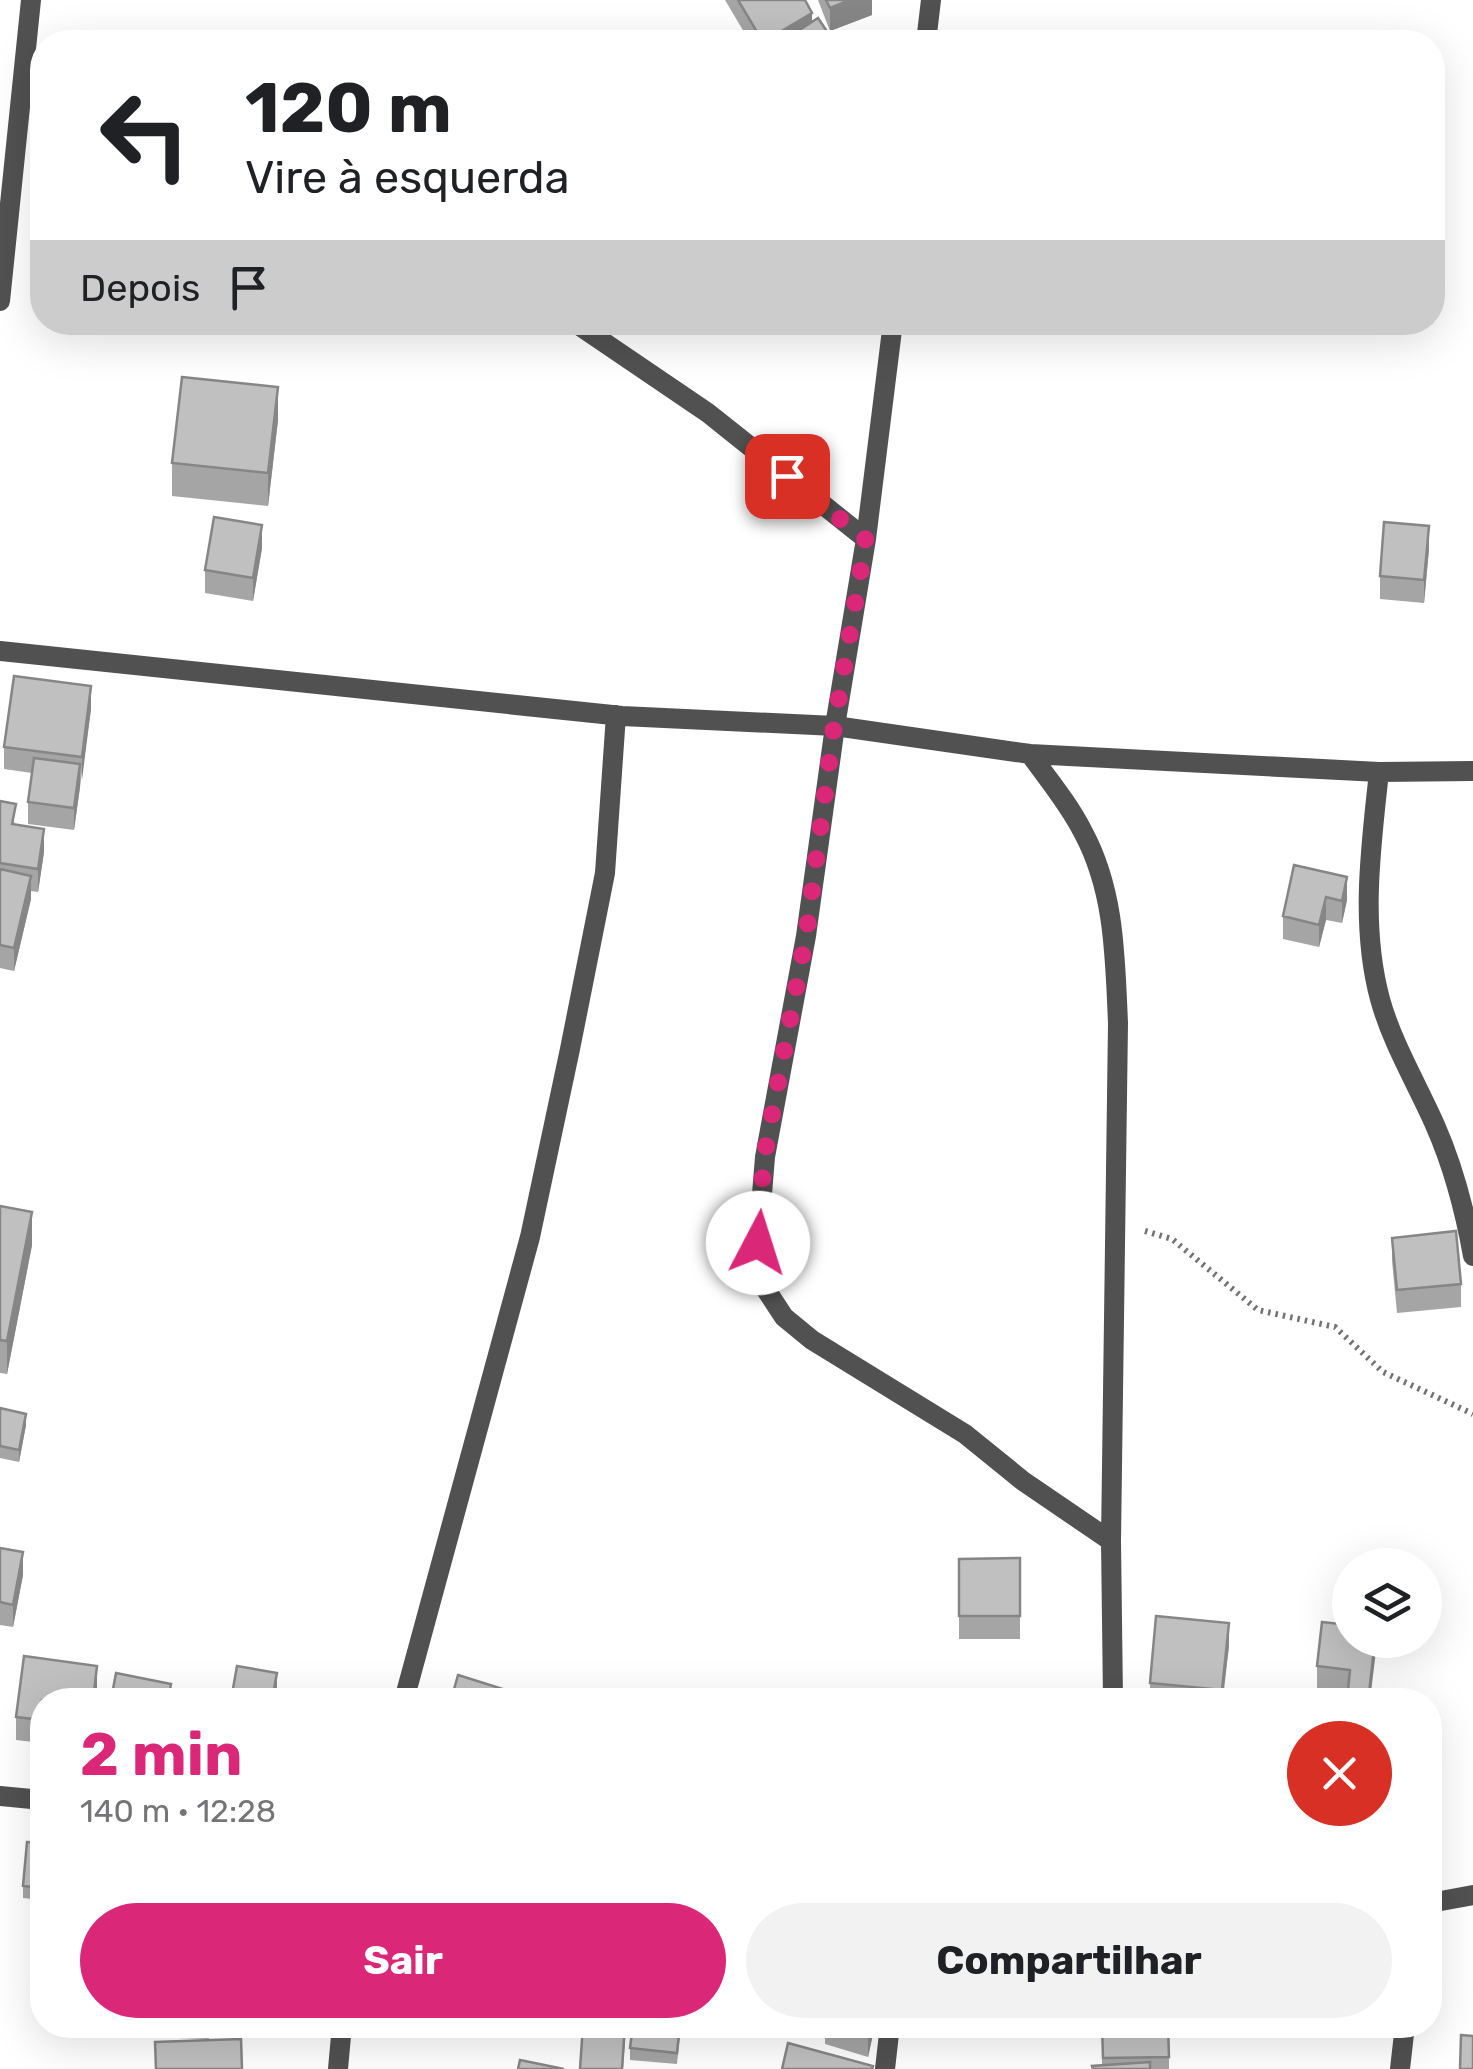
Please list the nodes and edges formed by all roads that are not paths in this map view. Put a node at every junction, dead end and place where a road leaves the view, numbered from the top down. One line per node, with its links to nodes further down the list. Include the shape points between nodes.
1 (31, 0): 4 (street)
2 (930, 0): 3 (street)
3 (927, 30)
4 (20, 118): 5 (street); 6 (street)
5 (30, 118)
6 (0, 301)
7 (593, 335): 9 (street, via 708,413)
8 (890, 335): 9 (street)
9 (866, 540): 12 (street)
10 (0, 651): 11 (street)
11 (616, 715): 12 (street); 18 (street, via 605,873 530,1237)
12 (834, 726): 13 (street); 17 (street, via 806,936 764,1157 758,1243 764,1285 784,1316 812,1340 965,1434)
13 (1030, 754): 15 (street); 17 (street, via 1082,829 1109,902 1115,949)
14 (1473, 771): 15 (street)
15 (1378, 772): 16 (street, via 1369,932 1380,1000 1464,1200)
16 (1473, 1256)
17 (1112, 1541): 19 (street)
18 (407, 1688)
19 (1113, 1688)
20 (0, 1796): 21 (street)
21 (30, 1799)
22 (1473, 1895): 23 (street)
23 (1442, 1901)
24 (341, 2038): 27 (street)
25 (889, 2038): 28 (street)
26 (1404, 2038): 29 (street)
27 (338, 2069)
28 (886, 2069)
29 (1400, 2069)

